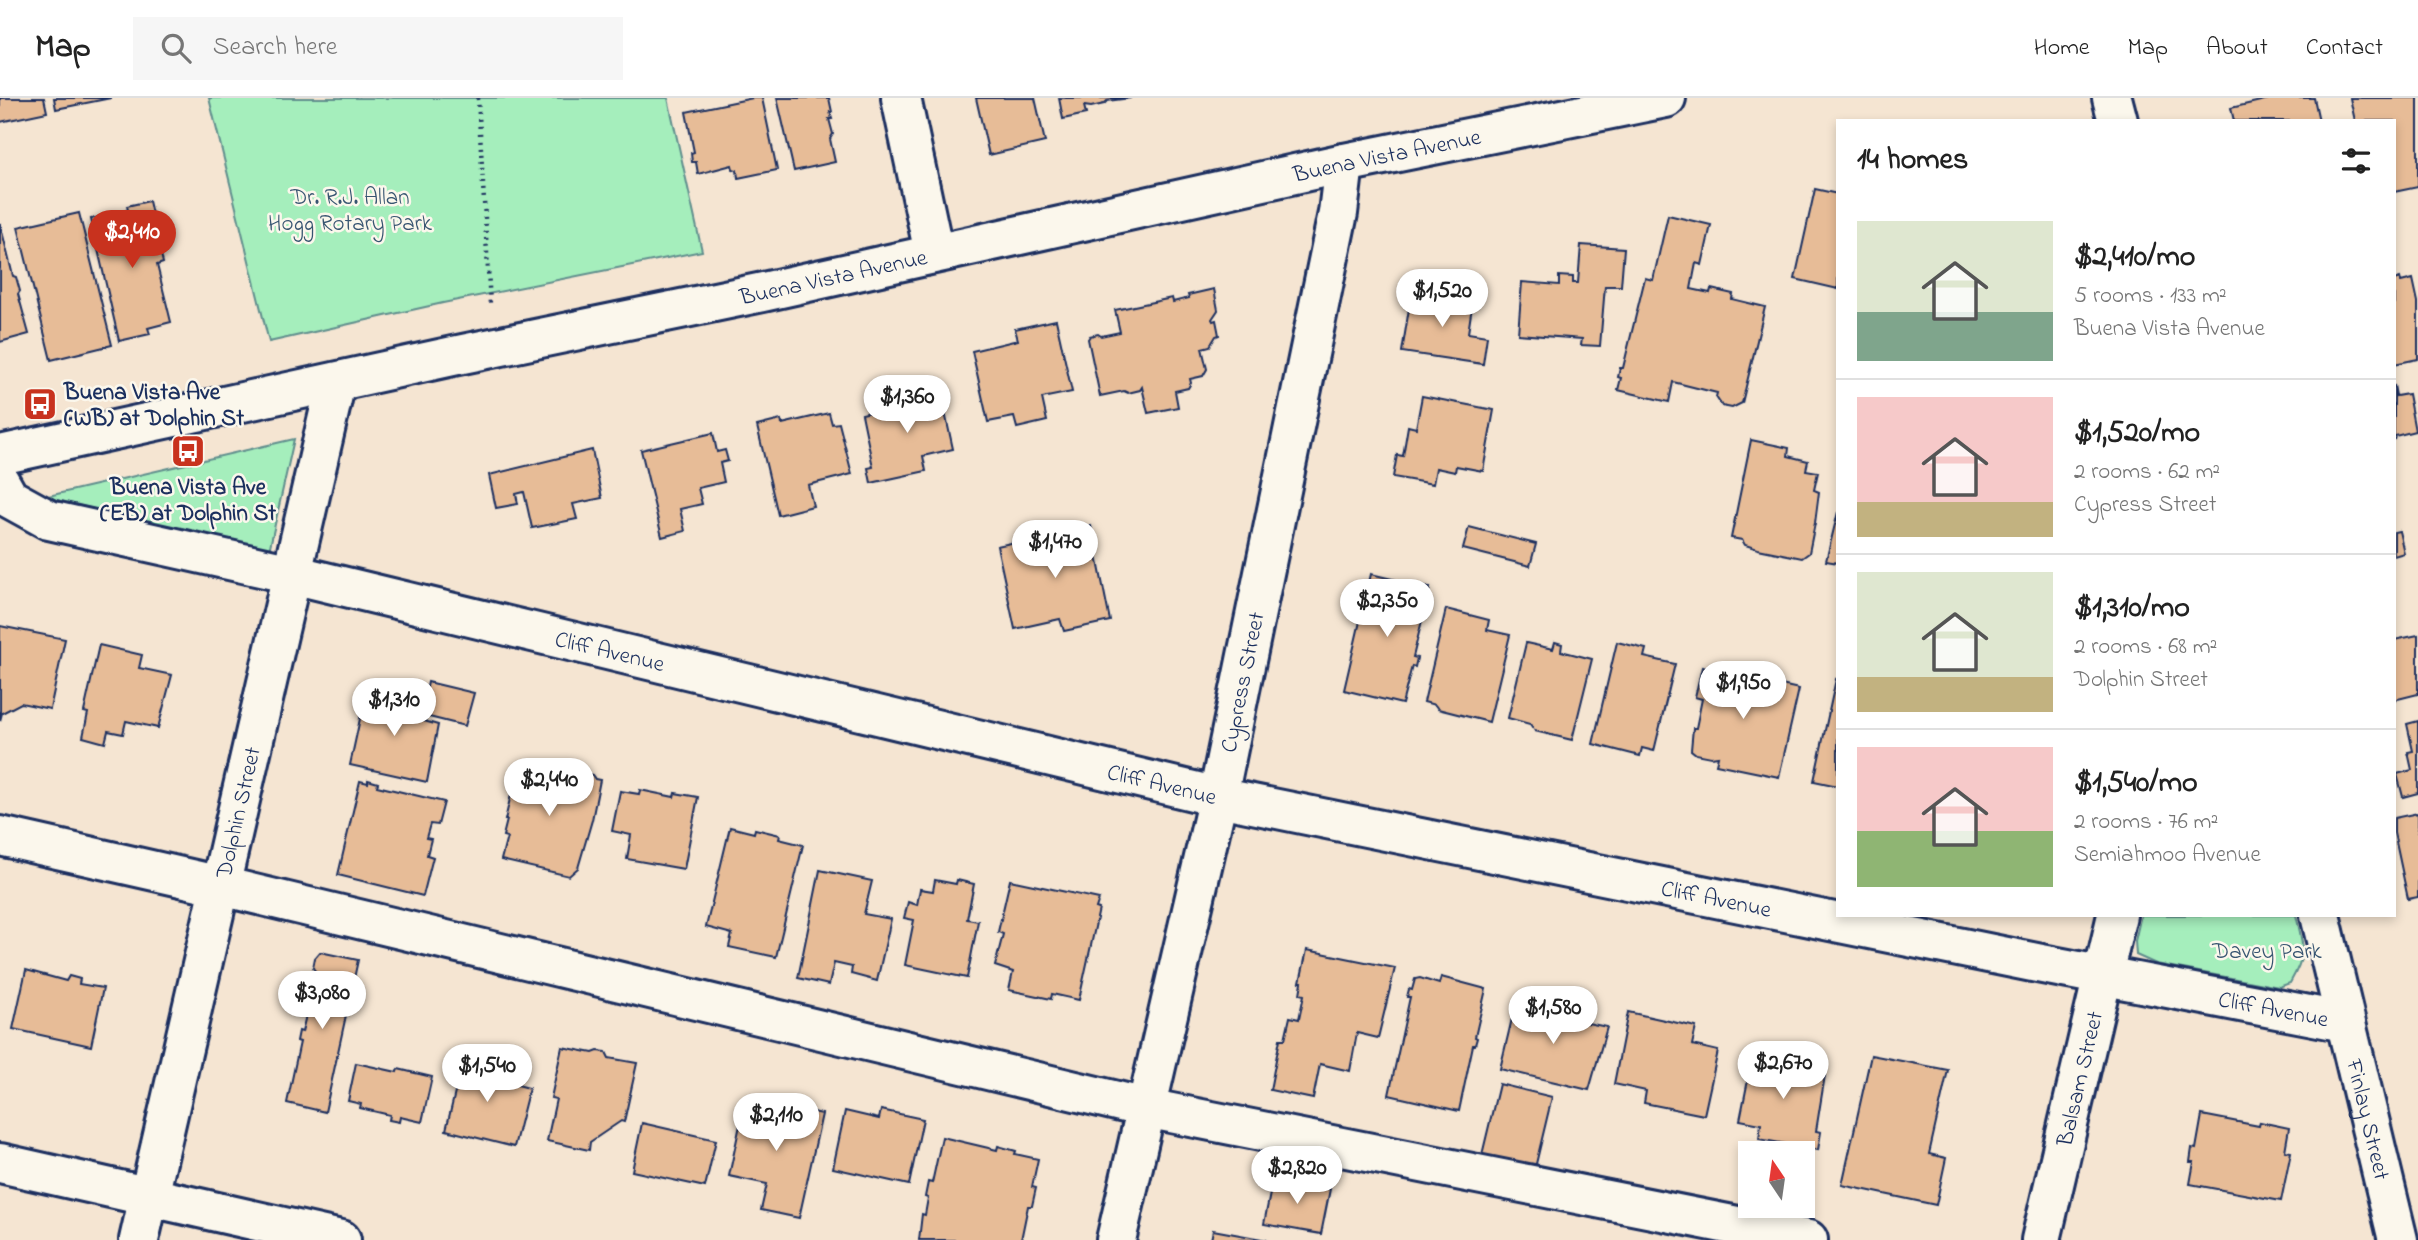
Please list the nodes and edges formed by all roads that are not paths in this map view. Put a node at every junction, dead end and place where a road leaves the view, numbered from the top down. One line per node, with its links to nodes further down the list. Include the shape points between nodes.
1 (901, 98): 6 (street)
2 (1666, 98): 5 (street, Buena Vista Avenue)
3 (2112, 98): 4 (street)
4 (2117, 119)
5 (1344, 163): 6 (street, Buena Vista Avenue); 11 (street, Cypress Street, via 1338,213)
6 (934, 253): 7 (street, Buena Vista Avenue)
7 (336, 382): 8 (street, Buena Vista Avenue); 10 (street, Dolphin Street)
8 (0, 455)
9 (0, 482): 10 (street, Cliff Avenue, via 9,498 49,520)
10 (292, 573): 11 (street, Cliff Avenue); 13 (street, Dolphin Street)
11 (1218, 797): 16 (street, Cliff Avenue); 18 (street, Cypress Street)
12 (0, 836): 13 (street)
13 (222, 886): 18 (street); 20 (street, Dolphin Street)
14 (2116, 917): 16 (street, Balsam Street)
15 (2320, 917): 17 (street, Finlay Street)
16 (2102, 974): 17 (street, Cliff Avenue); 25 (street, Balsam Street)
17 (2345, 1022): 26 (street, Finlay Street)
18 (1146, 1108): 23 (street, Cypress Street); 24 (street)
19 (0, 1163): 20 (street)
20 (150, 1196): 21 (street, Dolphin Street); 22 (street)
21 (139, 1240)
22 (341, 1240)
23 (1116, 1240)
24 (1808, 1240)
25 (2041, 1240)
26 (2398, 1240)

